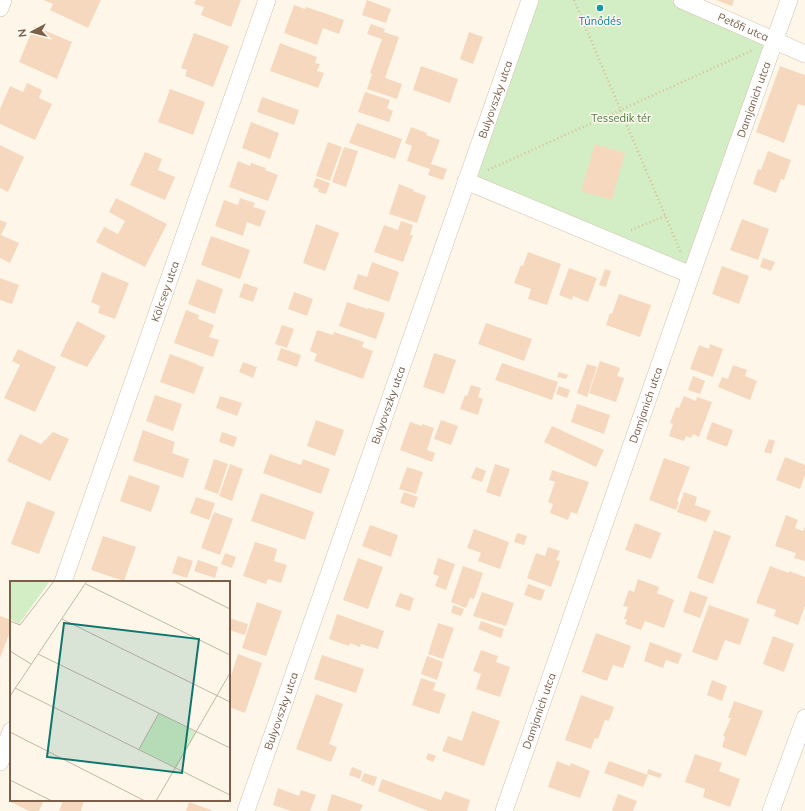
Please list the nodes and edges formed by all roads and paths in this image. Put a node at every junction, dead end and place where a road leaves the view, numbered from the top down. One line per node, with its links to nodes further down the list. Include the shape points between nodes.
1 (3, 0): 7 (street)
2 (267, 0): 15 (street, Kölcsey utca)
3 (530, 0): 11 (street, Bulyovszky utca)
4 (574, 0): 10 (path)
5 (682, 0): 8 (street, Petőfi utca)
6 (789, 0): 8 (street, Damjanich utca)
7 (0, 8)
8 (774, 40): 9 (street, Petőfi utca); 10 (path); 14 (street, Damjanich utca)
9 (805, 54)
10 (621, 110): 11 (path); 12 (path)
11 (466, 181): 14 (street); 19 (street, Bulyovszky utca)
12 (665, 216): 13 (path); 14 (path)
13 (631, 230)
14 (691, 276): 20 (street, Damjanich utca)
15 (63, 581)
16 (805, 718): 21 (street)
17 (10, 734): 18 (street)
18 (0, 762)
19 (246, 811)
20 (504, 811)
21 (771, 811)

